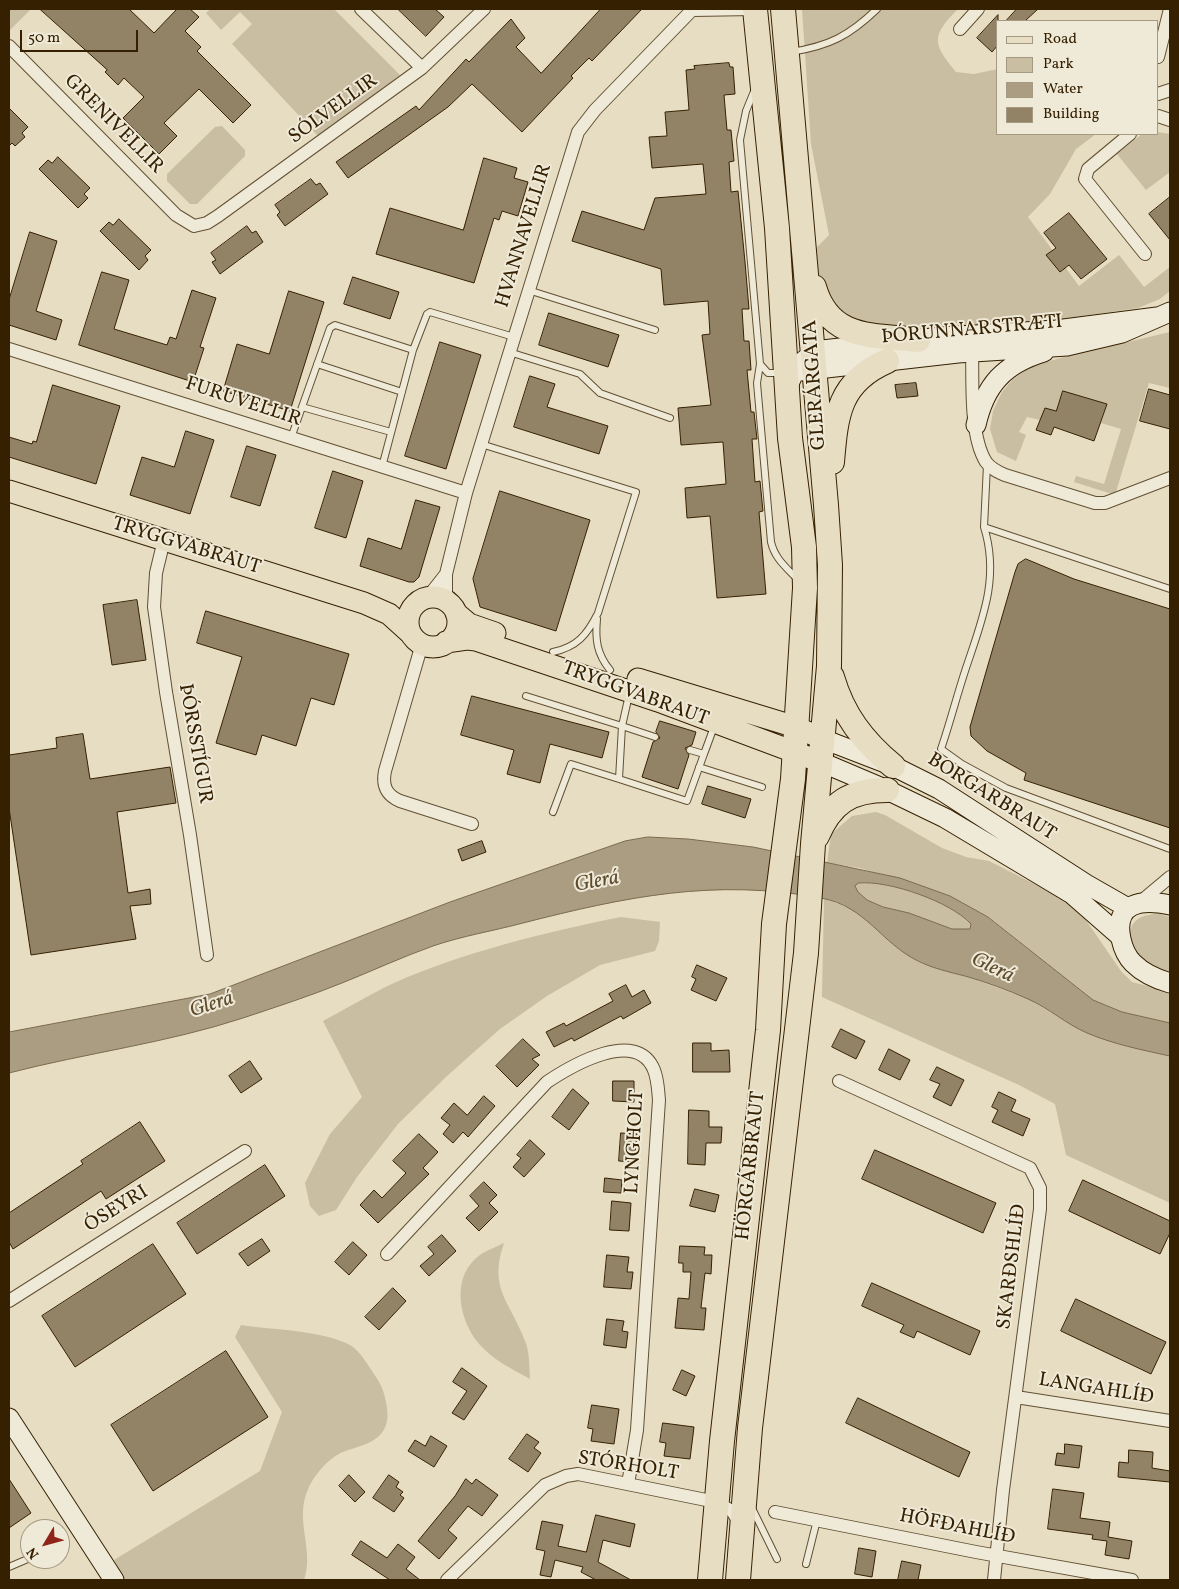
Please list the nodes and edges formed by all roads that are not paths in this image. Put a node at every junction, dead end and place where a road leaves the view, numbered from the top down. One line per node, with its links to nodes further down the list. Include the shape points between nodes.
1 (362, 9): 13 (street)
2 (484, 9): 13 (street, SÓLVELLIR)
3 (691, 9): 4 (street, HVANNAVELLIR); 19 (street, HVANNAVELLIR, via 594,110 578,132)
4 (755, 9): 14 (highway, GLERÁRGATA)
5 (783, 9): 11 (highway, GLERÁRGATA)
6 (878, 9): 11 (lane, via 853,31 833,42)
7 (978, 9): 9 (street)
8 (1170, 9): 12 (street)
9 (960, 29)
10 (9, 46): 16 (street, GRENIVELLIR, via 176,216)
11 (787, 52): 18 (highway, GLERÁRGATA)
12 (1159, 53)
13 (422, 68): 16 (street, SÓLVELLIR, via 218,216)
14 (761, 74): 31 (lane, via 746,111 740,140); 32 (highway, GLERÁRGATA, via 776,228)
15 (1129, 135): 17 (street, via 1088,169 1085,179)
16 (194, 226)
17 (1145, 254)
18 (806, 261): 23 (highway, via 819,303 836,324 858,333); 32 (highway, GLERÁRGATA)
19 (528, 290): 21 (lane); 22 (street, HVANNAVELLIR)
20 (1164, 314): 24 (street, ÞÓRUNNARSTRÆTI); 25 (street, ÞÓRUNNARSTRÆTI, via 1122,333)
21 (655, 330)
22 (514, 337): 27 (lane, via 430,312 424,318); 28 (street, HVANNAVELLIR)
23 (918, 340): 24 (street, ÞÓRUNNARSTRÆTI); 32 (street, ÞÓRUNNARSTRÆTI, via 832,349)
24 (972, 344): 25 (street, ÞÓRUNNARSTRÆTI); 29 (street, ÞÓRUNNARSTRÆTI); 36 (street)
25 (1067, 346): 36 (street, via 1030,356 998,377 984,396)
26 (9, 349): 38 (street, FURUVELLIR)
27 (413, 350): 30 (lane, via 335,325 327,334); 33 (lane)
28 (509, 352): 35 (lane, via 580,374 600,393); 39 (street, HVANNAVELLIR)
29 (887, 361): 32 (street, ÞÓRUNNARSTRÆTI); 45 (highway, via 858,378 842,401)
30 (317, 364): 33 (lane); 34 (lane)
31 (760, 364): 32 (lane, via 768,373); 49 (lane, via 757,383 773,553)
32 (799, 371): 45 (highway, GLERÁRGATA); 49 (highway, GLERÁRGATA, via 790,438 800,504)
33 (402, 392): 37 (lane)
34 (302, 407): 37 (lane); 38 (lane)
35 (670, 418)
36 (976, 425): 40 (street, via 979,445)
37 (391, 432): 41 (lane)
38 (291, 438): 41 (street, FURUVELLIR)
39 (481, 444): 44 (street, HVANNAVELLIR); 54 (lane, via 636,492)
40 (987, 464): 42 (street, via 1005,475 1095,503 1117,500); 46 (lane)
41 (382, 467): 44 (street, FURUVELLIR)
42 (1170, 478)
43 (9, 491): 47 (main road, TRYGGVABRAUT)
44 (466, 494): 48 (street, HVANNAVELLIR)
45 (826, 505): 58 (highway, GLERÁRGATA, via 830,565)
46 (984, 527): 50 (lane); 79 (lane, via 991,552 986,604 941,749 1006,788)
47 (164, 540): 52 (main road, TRYGGVABRAUT); 84 (street, ÞÓRSSTÍGUR, via 156,573 154,607)
48 (446, 574): 51 (street, HVANNAVELLIR); 53 (street, HVANNAVELLIR, via 446,593)
49 (805, 588): 64 (highway, GLERÁRGATA)
50 (1170, 590)
51 (422, 600): 52 (main road, TRYGGVABRAUT, via 391,605); 53 (main road, TRYGGVABRAUT, via 439,598); 55 (main road, via 408,616)
52 (364, 603): 55 (main road, TRYGGVABRAUT, via 389,614)
53 (453, 608): 56 (main road, via 457,629); 57 (main road, TRYGGVABRAUT, via 480,629)
54 (598, 613): 57 (lane, via 575,645); 59 (lane, via 596,643)
55 (416, 638): 56 (main road, TRYGGVABRAUT, via 439,646); 77 (street, via 383,780 386,790 400,801)
56 (446, 642): 60 (main road, TRYGGVABRAUT, via 467,638 476,640)
57 (553, 652): 59 (main road, TRYGGVABRAUT)
58 (829, 666): 66 (highway, GLERÁRGATA); 71 (highway, via 844,710 854,728)
59 (610, 670): 64 (main road, TRYGGVABRAUT)
60 (630, 691): 62 (main road, TRYGGVABRAUT); 63 (lane)
61 (526, 696): 63 (lane)
62 (715, 724): 68 (main road, TRYGGVABRAUT); 69 (lane)
63 (622, 726): 65 (lane); 73 (lane)
64 (796, 727): 66 (main road, TRYGGVABRAUT); 68 (highway, GLERÁRGATA)
65 (655, 738)
66 (823, 738): 70 (highway, GLERÁRGATA); 71 (street, BORGARBRAUT)
67 (690, 750): 69 (lane)
68 (795, 753): 70 (main road, TRYGGVABRAUT); 95 (highway, HÖRGÁRBRAUT, via 774,924 766,1043)
69 (704, 754): 72 (lane)
70 (821, 762): 75 (street, BORGARBRAUT); 78 (highway, HÖRGÁRBRAUT)
71 (892, 766): 81 (street, BORGARBRAUT, via 939,789 1086,884)
72 (700, 767): 73 (lane, via 687,801); 74 (lane)
73 (619, 778): 76 (lane, via 571,764)
74 (762, 787)
75 (887, 790): 78 (highway, via 867,790 845,799 826,816); 83 (street, BORGARBRAUT, via 944,818 1072,894)
76 (553, 812)
77 (472, 824)
78 (813, 844): 94 (highway, HÖRGÁRBRAUT, via 806,953)
79 (1170, 849)
80 (1170, 878): 81 (street)
81 (1134, 905): 82 (street, BORGARBRAUT); 83 (street, via 1121,916 1118,925)
82 (1170, 905)
83 (1120, 936): 85 (street, BORGARBRAUT, via 1132,962 1144,972)
84 (207, 955)
85 (1170, 983)
86 (839, 1081): 90 (street, SKARÐSHLÍÐ, via 1030,1168 1036,1176 1040,1188 1040,1209)
87 (245, 1151): 89 (street, ÓSEYRI)
88 (387, 1254): 93 (street, LYNGHOLT, via 547,1082 610,1050 625,1049 646,1059 655,1075 658,1100 637,1430)
89 (9, 1301)
90 (1016, 1397): 92 (street, LANGAHLÍÐ); 99 (street, SKARÐSHLÍÐ)
91 (9, 1418): 102 (street)
92 (1170, 1421)
93 (628, 1484): 95 (street, STÓRHOLT); 103 (street, STÓRHOLT, via 578,1474 545,1485)
94 (745, 1493): 98 (highway, HÖRGÁRBRAUT); 100 (lane)
95 (716, 1502): 98 (street, STÓRHOLT, via 732,1511); 104 (highway, HÖRGÁRBRAUT)
96 (775, 1512): 97 (street, HÖFÐAHLÍÐ)
97 (817, 1520): 99 (street, HÖFÐAHLÍÐ); 101 (lane)
98 (742, 1527): 105 (highway, HÖRGÁRBRAUT)
99 (997, 1555): 106 (street, SKARÐSHLÍÐ); 107 (street, HÖFÐAHLÍÐ)
100 (777, 1559)
101 (806, 1564)
102 (114, 1580)
103 (447, 1580)
104 (710, 1580)
105 (738, 1580)
106 (994, 1580)
107 (1132, 1580)

